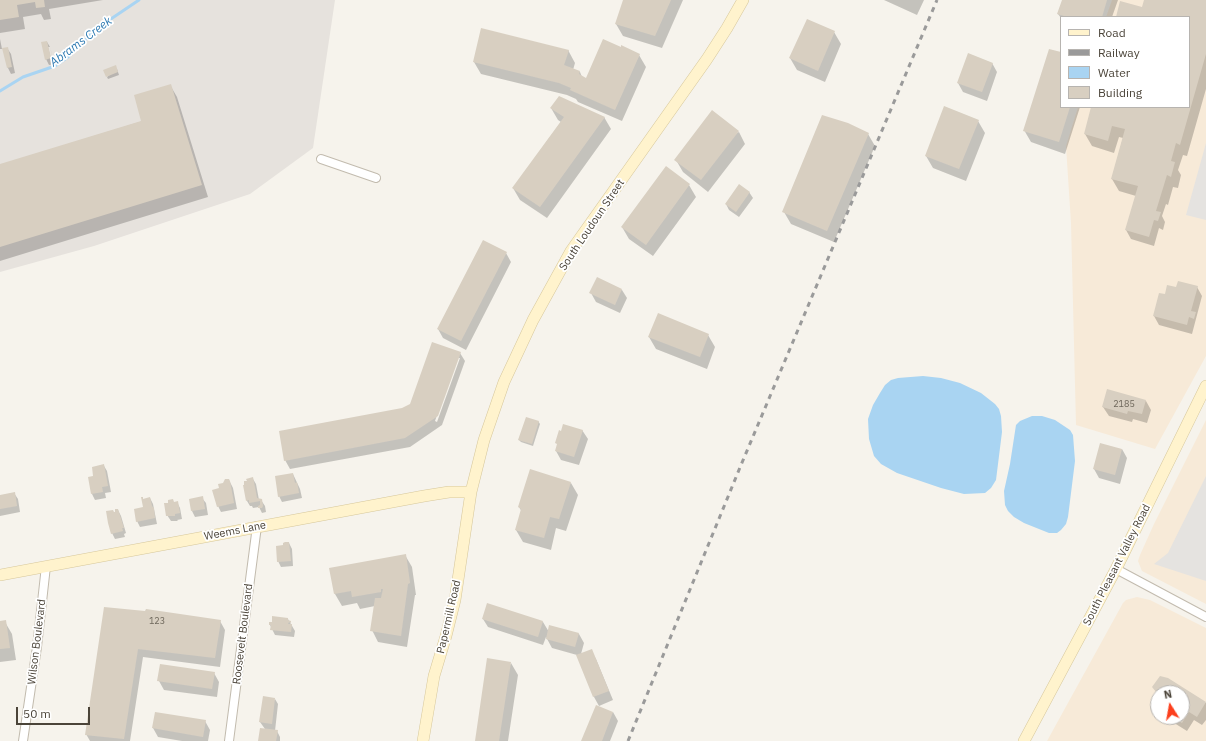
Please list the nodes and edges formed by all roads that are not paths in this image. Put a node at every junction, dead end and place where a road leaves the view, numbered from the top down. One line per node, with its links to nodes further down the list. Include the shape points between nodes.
1 (742, 0): 5 (main road, South Loudoun Street, via 707,59 571,252 533,320 504,382 484,440)
2 (321, 159): 3 (street)
3 (376, 178)
4 (1206, 386): 8 (main road, South Pleasant Valley Road)
5 (471, 492): 6 (main road, Weems Lane, via 424,496); 13 (main road, Papermill Road, via 455,600 434,676)
6 (257, 526): 7 (main road, Weems Lane); 12 (street, Roosevelt Boulevard)
7 (46, 566): 9 (main road, Weems Lane); 11 (street, Wilson Boulevard)
8 (1116, 569): 10 (street); 14 (main road, South Pleasant Valley Road)
9 (0, 575)
10 (1206, 617)
11 (23, 741)
12 (229, 741)
13 (423, 741)
14 (1024, 741)

